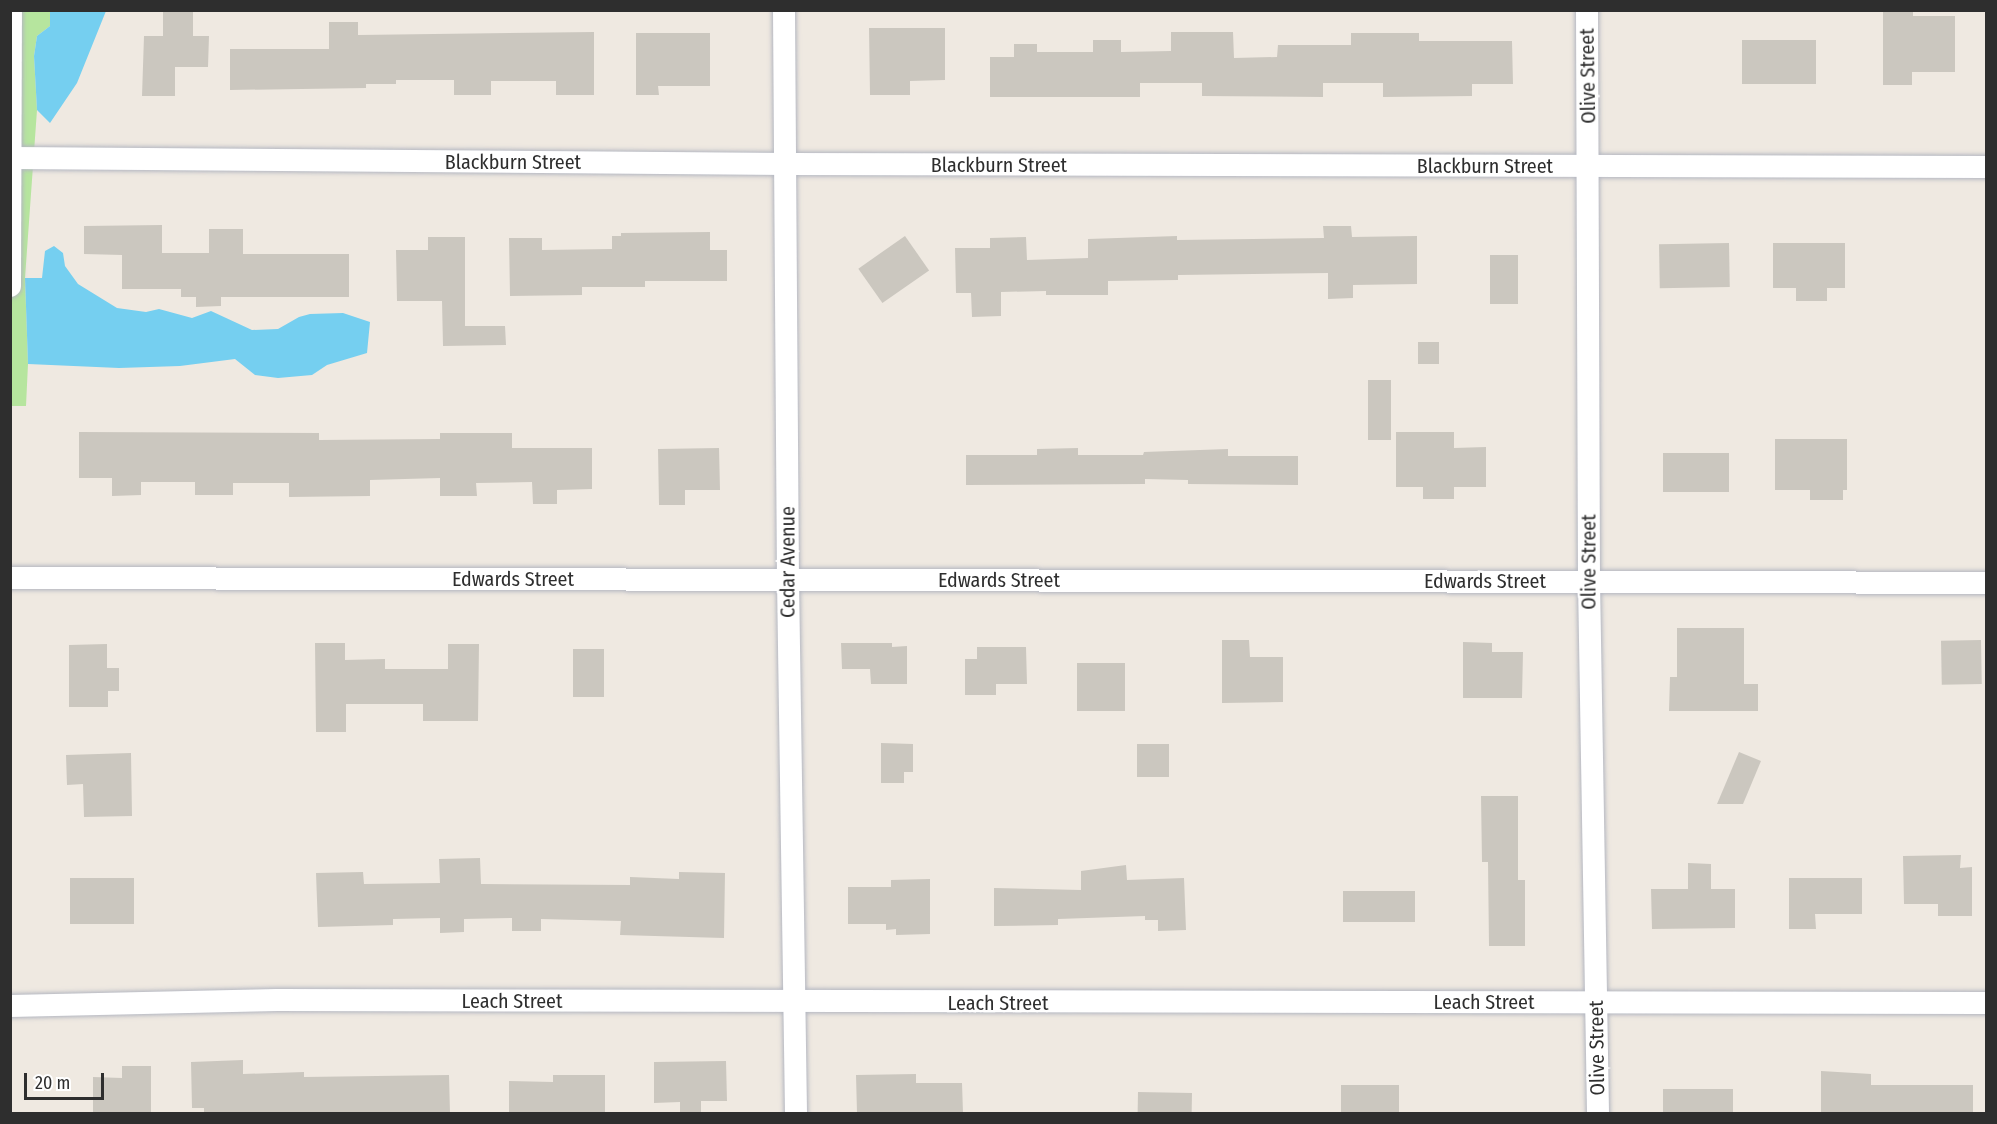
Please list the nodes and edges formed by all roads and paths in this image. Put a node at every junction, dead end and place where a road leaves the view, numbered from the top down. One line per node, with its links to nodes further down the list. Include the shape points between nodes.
1 (11, 10): 4 (street)
2 (784, 10): 5 (street, Cedar Avenue)
3 (1587, 10): 6 (street, Olive Street)
4 (12, 158): 5 (street, Blackburn Street); 8 (street)
5 (787, 164): 6 (street, Blackburn Street); 10 (street, Cedar Avenue)
6 (1589, 167): 7 (street, Blackburn Street); 11 (street, Olive Street)
7 (1986, 168)
8 (10, 286)
9 (10, 578): 10 (street, Edwards Street)
10 (788, 580): 11 (street, Edwards Street); 14 (street, Cedar Avenue)
11 (1589, 581): 12 (street, Edwards Street); 13 (street, Olive Street)
12 (1986, 583)
13 (1596, 1002): 14 (street, Leach Street); 15 (street, Leach Street); 18 (street, Olive Street)
14 (795, 1003): 16 (street, Leach Street, via 277,1000); 17 (street, Cedar Avenue)
15 (1986, 1003)
16 (10, 1006)
17 (796, 1113)
18 (1598, 1113)

